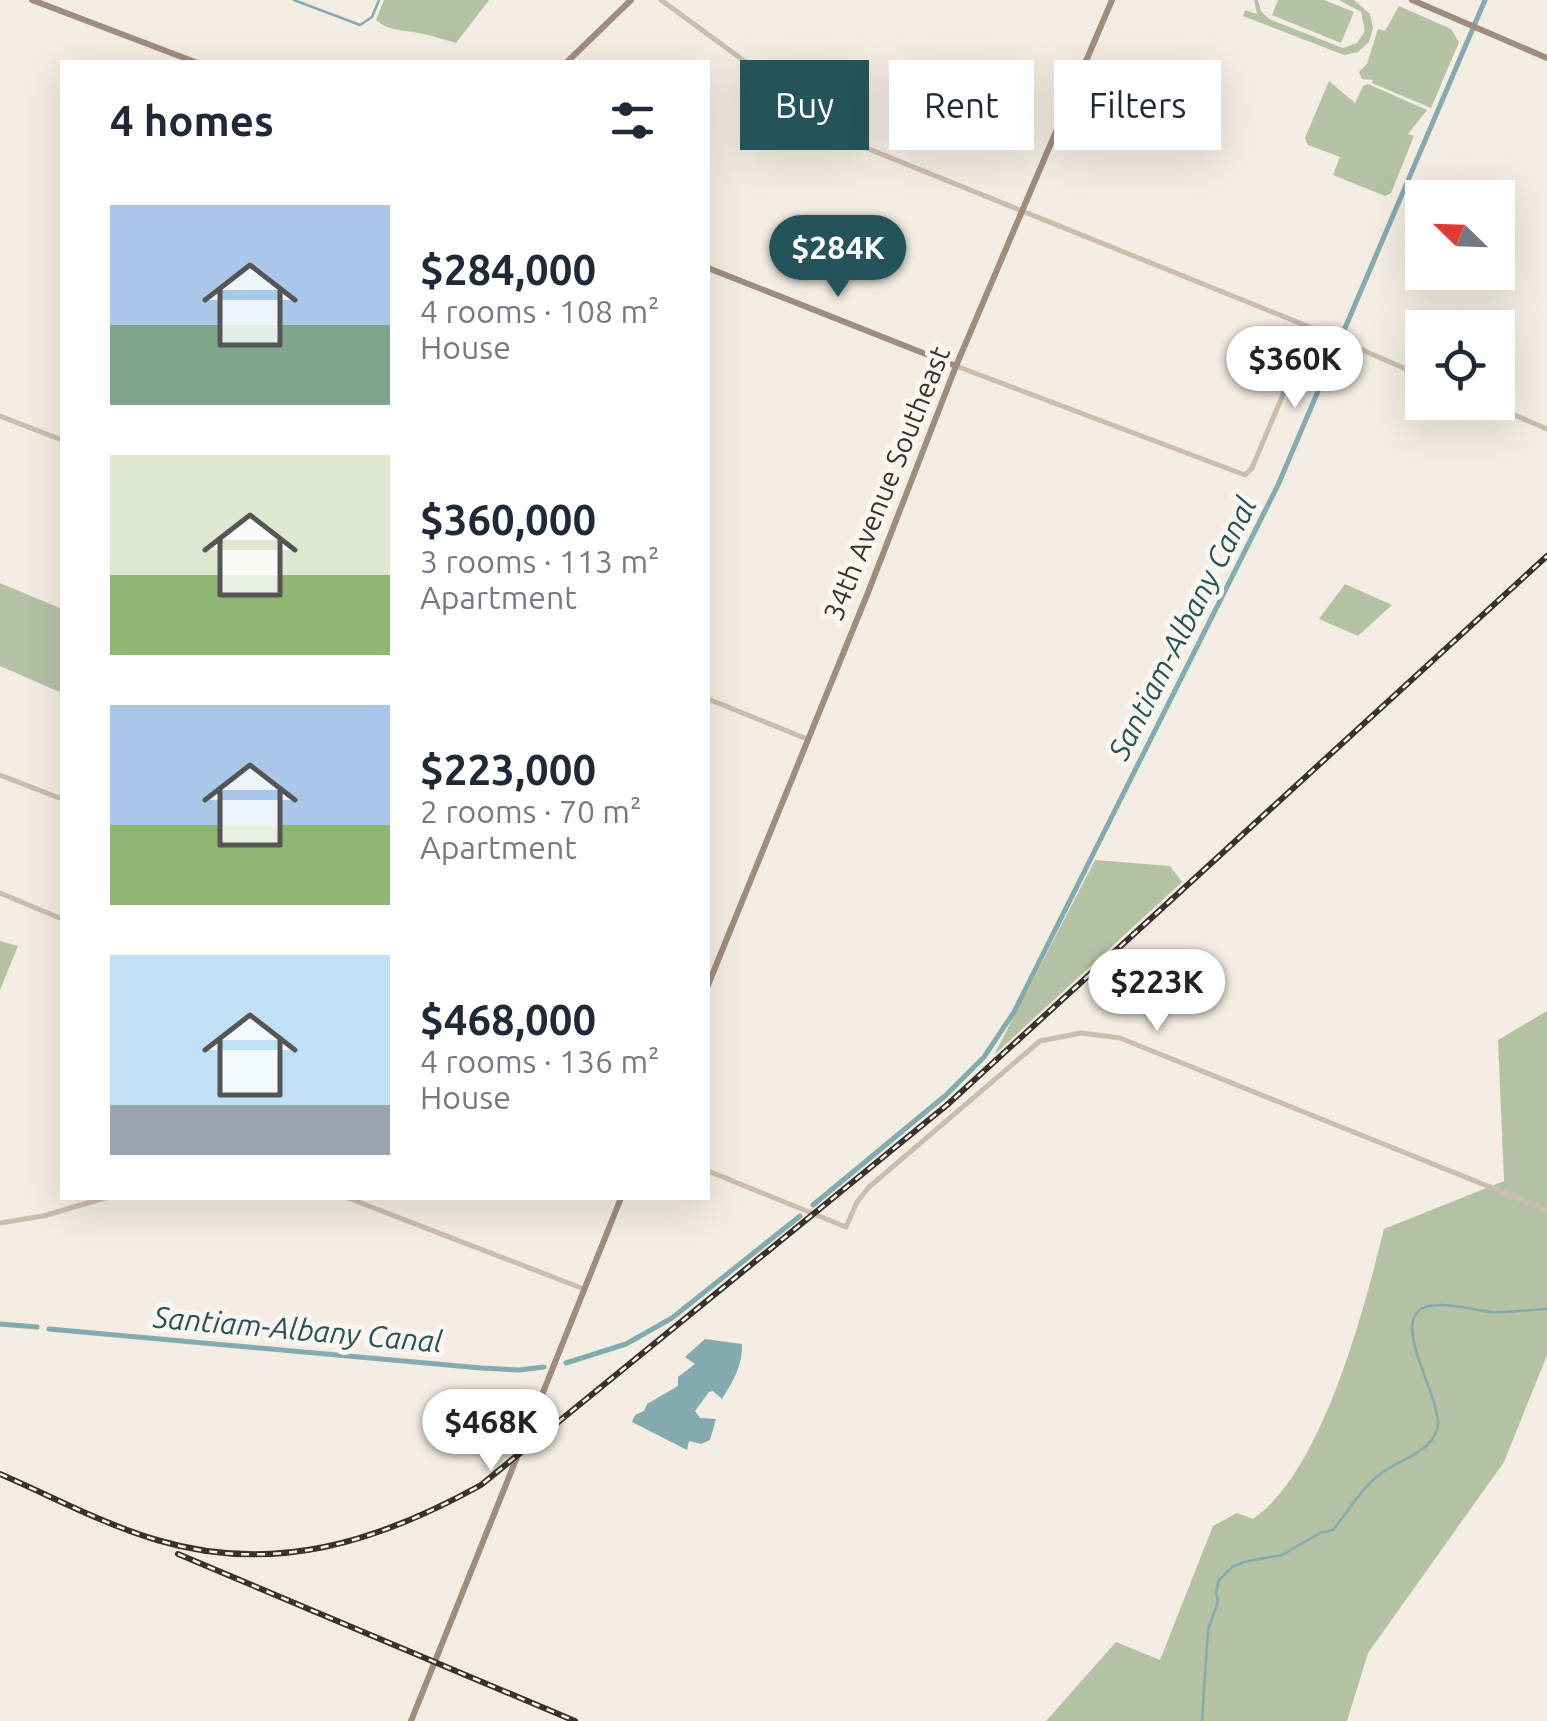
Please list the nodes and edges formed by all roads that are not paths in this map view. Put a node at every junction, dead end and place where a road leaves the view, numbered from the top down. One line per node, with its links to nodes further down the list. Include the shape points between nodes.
1 (32, 0): 7 (main road)
2 (632, 0): 8 (main road)
3 (661, 0): 9 (street, via 860,145)
4 (1112, 0): 9 (main road, 34th Avenue Southeast)
5 (1412, 0): 6 (main road)
6 (1547, 58)
7 (190, 60)
8 (569, 60)
9 (1022, 212): 11 (street); 12 (main road, 34th Avenue Southeast)
10 (710, 269): 12 (main road)
11 (1311, 328): 12 (street, via 1247,475); 13 (street)
12 (956, 366): 19 (main road, 34th Avenue Southeast)
13 (1405, 369)
14 (0, 416): 17 (street)
15 (1515, 416): 16 (street)
16 (1547, 430)
17 (60, 439)
18 (710, 700): 19 (street)
19 (808, 739): 24 (main road, 34th Avenue Southeast)
20 (0, 775): 21 (street)
21 (60, 798)
22 (0, 893): 23 (street)
23 (60, 918)
24 (710, 980)
25 (710, 1172): 29 (street, via 846,1227 869,1187 1021,1054 1040,1041 1081,1033 1120,1038)
26 (97, 1200): 30 (street)
27 (353, 1200): 31 (street)
28 (620, 1200): 31 (main road)
29 (1547, 1210)
30 (0, 1222)
31 (584, 1289): 32 (main road)
32 (411, 1721)

